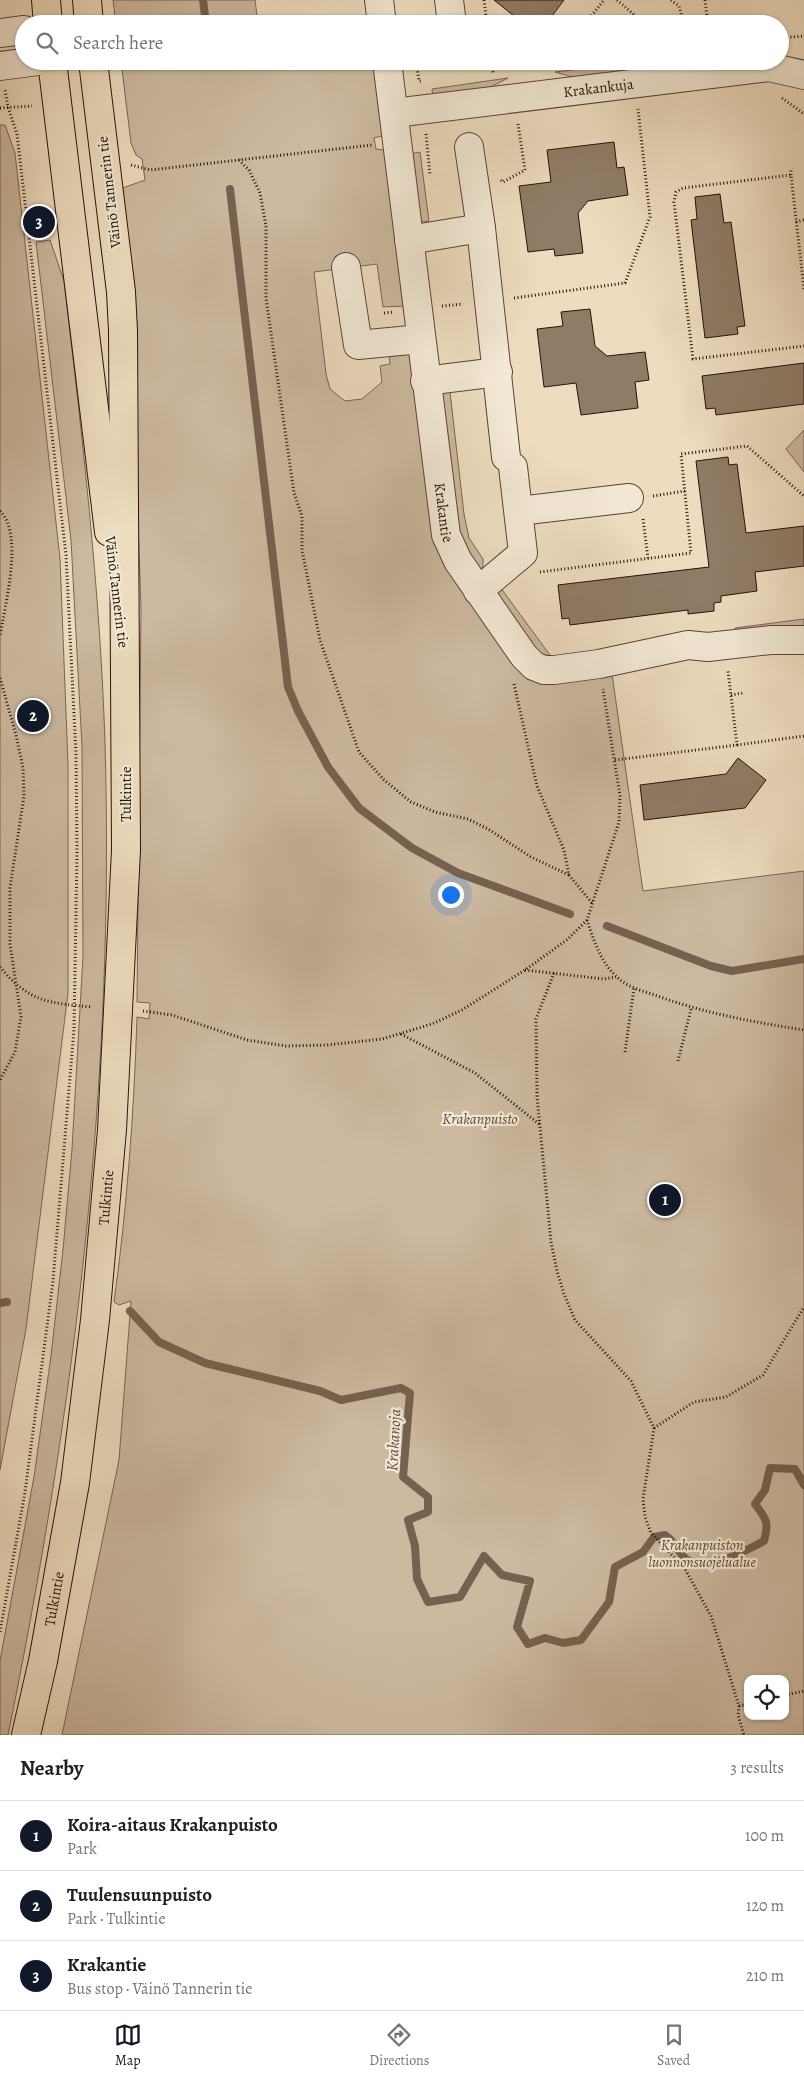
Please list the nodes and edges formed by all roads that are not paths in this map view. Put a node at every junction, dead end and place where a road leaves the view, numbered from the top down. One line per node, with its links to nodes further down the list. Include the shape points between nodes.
1 (46, 0): 5 (main road)
2 (87, 0): 6 (main road)
3 (379, 0): 7 (street)
4 (449, 0): 8 (street)
5 (47, 15)
6 (88, 15)
7 (381, 15)
8 (451, 15)
9 (15, 31): 10 (street)
10 (0, 33)
11 (15, 64): 12 (street)
12 (1, 66)
13 (53, 70): 31 (main road, Väinö Tannerin tie)
14 (94, 70): 31 (main road, Väinö Tannerin tie, via 121,292)
15 (388, 70): 19 (street, Krakantie)
16 (745, 70): 19 (street, Krakankuja)
17 (782, 70): 18 (street, Krakankuja)
18 (804, 75)
19 (394, 113): 22 (street, Krakantie)
20 (469, 147): 21 (street)
21 (481, 228): 22 (street); 25 (street)
22 (409, 240): 24 (street, Krakantie)
23 (346, 267): 24 (street, via 358,345)
24 (421, 339): 26 (street, Krakantie)
25 (498, 372): 26 (street); 28 (street, via 509,462)
26 (425, 381): 29 (street, Krakantie, via 446,534 458,562)
27 (635, 498): 28 (street)
28 (519, 511): 29 (street, via 523,554)
29 (478, 591): 30 (street, Krakantie, via 524,656 544,670 599,664 680,647)
30 (804, 640)
31 (124, 655): 32 (main road, Tulkintie, via 126,850 120,1009 96,1320 75,1483 43,1661)
32 (26, 1735)

